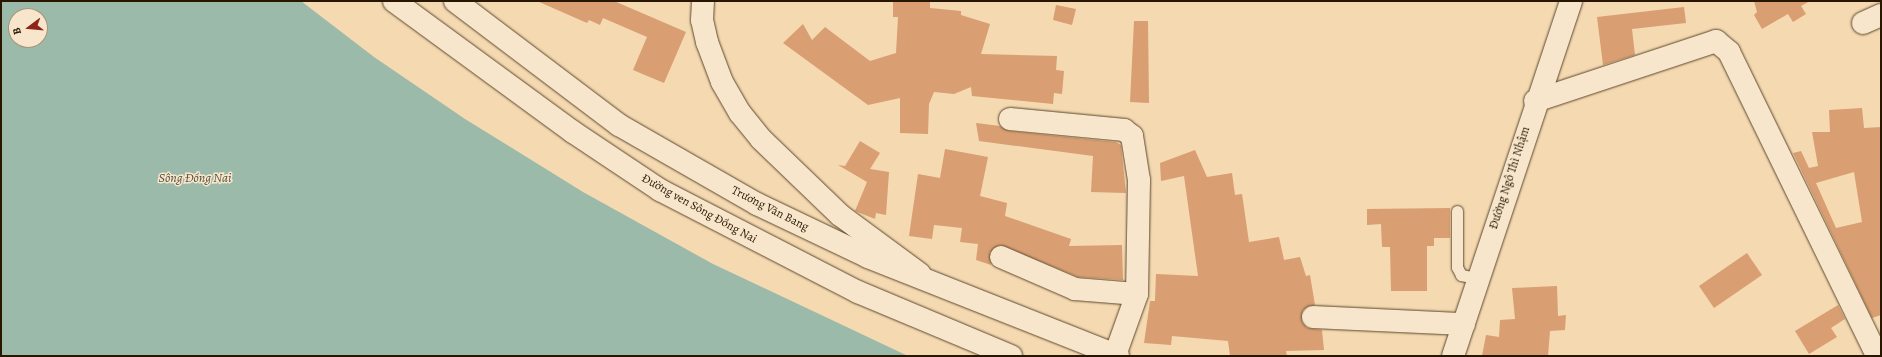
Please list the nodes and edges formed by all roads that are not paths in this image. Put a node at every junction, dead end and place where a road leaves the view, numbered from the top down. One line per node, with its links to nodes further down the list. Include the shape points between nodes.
1 (394, 1): 14 (street, Đường ven Sông Đồng Nai, via 573,132 660,190 858,292)
2 (455, 1): 10 (street, Trương Văn Bang, via 619,125 679,161 757,204)
3 (703, 1): 10 (street, via 702,20 707,42 722,82 761,139 840,215)
4 (1571, 1): 5 (street, Đường Ngô Thì Nhậm)
5 (1536, 101): 9 (street, Đường Ngô Thì Nhậm); 17 (street, via 1716,41 1729,52)
6 (1010, 119): 11 (street, via 1124,130 1132,136 1139,180)
7 (1457, 210): 9 (lane, via 1457,267 1461,275)
8 (1001, 257): 11 (street, via 1075,288)
9 (1477, 278): 13 (street, Đường Ngô Thì Nhậm)
10 (931, 282): 15 (street, Trương Văn Bang)
11 (1137, 294): 15 (street)
12 (1314, 317): 13 (street)
13 (1464, 324): 16 (street, Đường Ngô Thì Nhậm)
14 (1011, 356)
15 (1116, 356)
16 (1454, 356)
17 (1876, 356)

